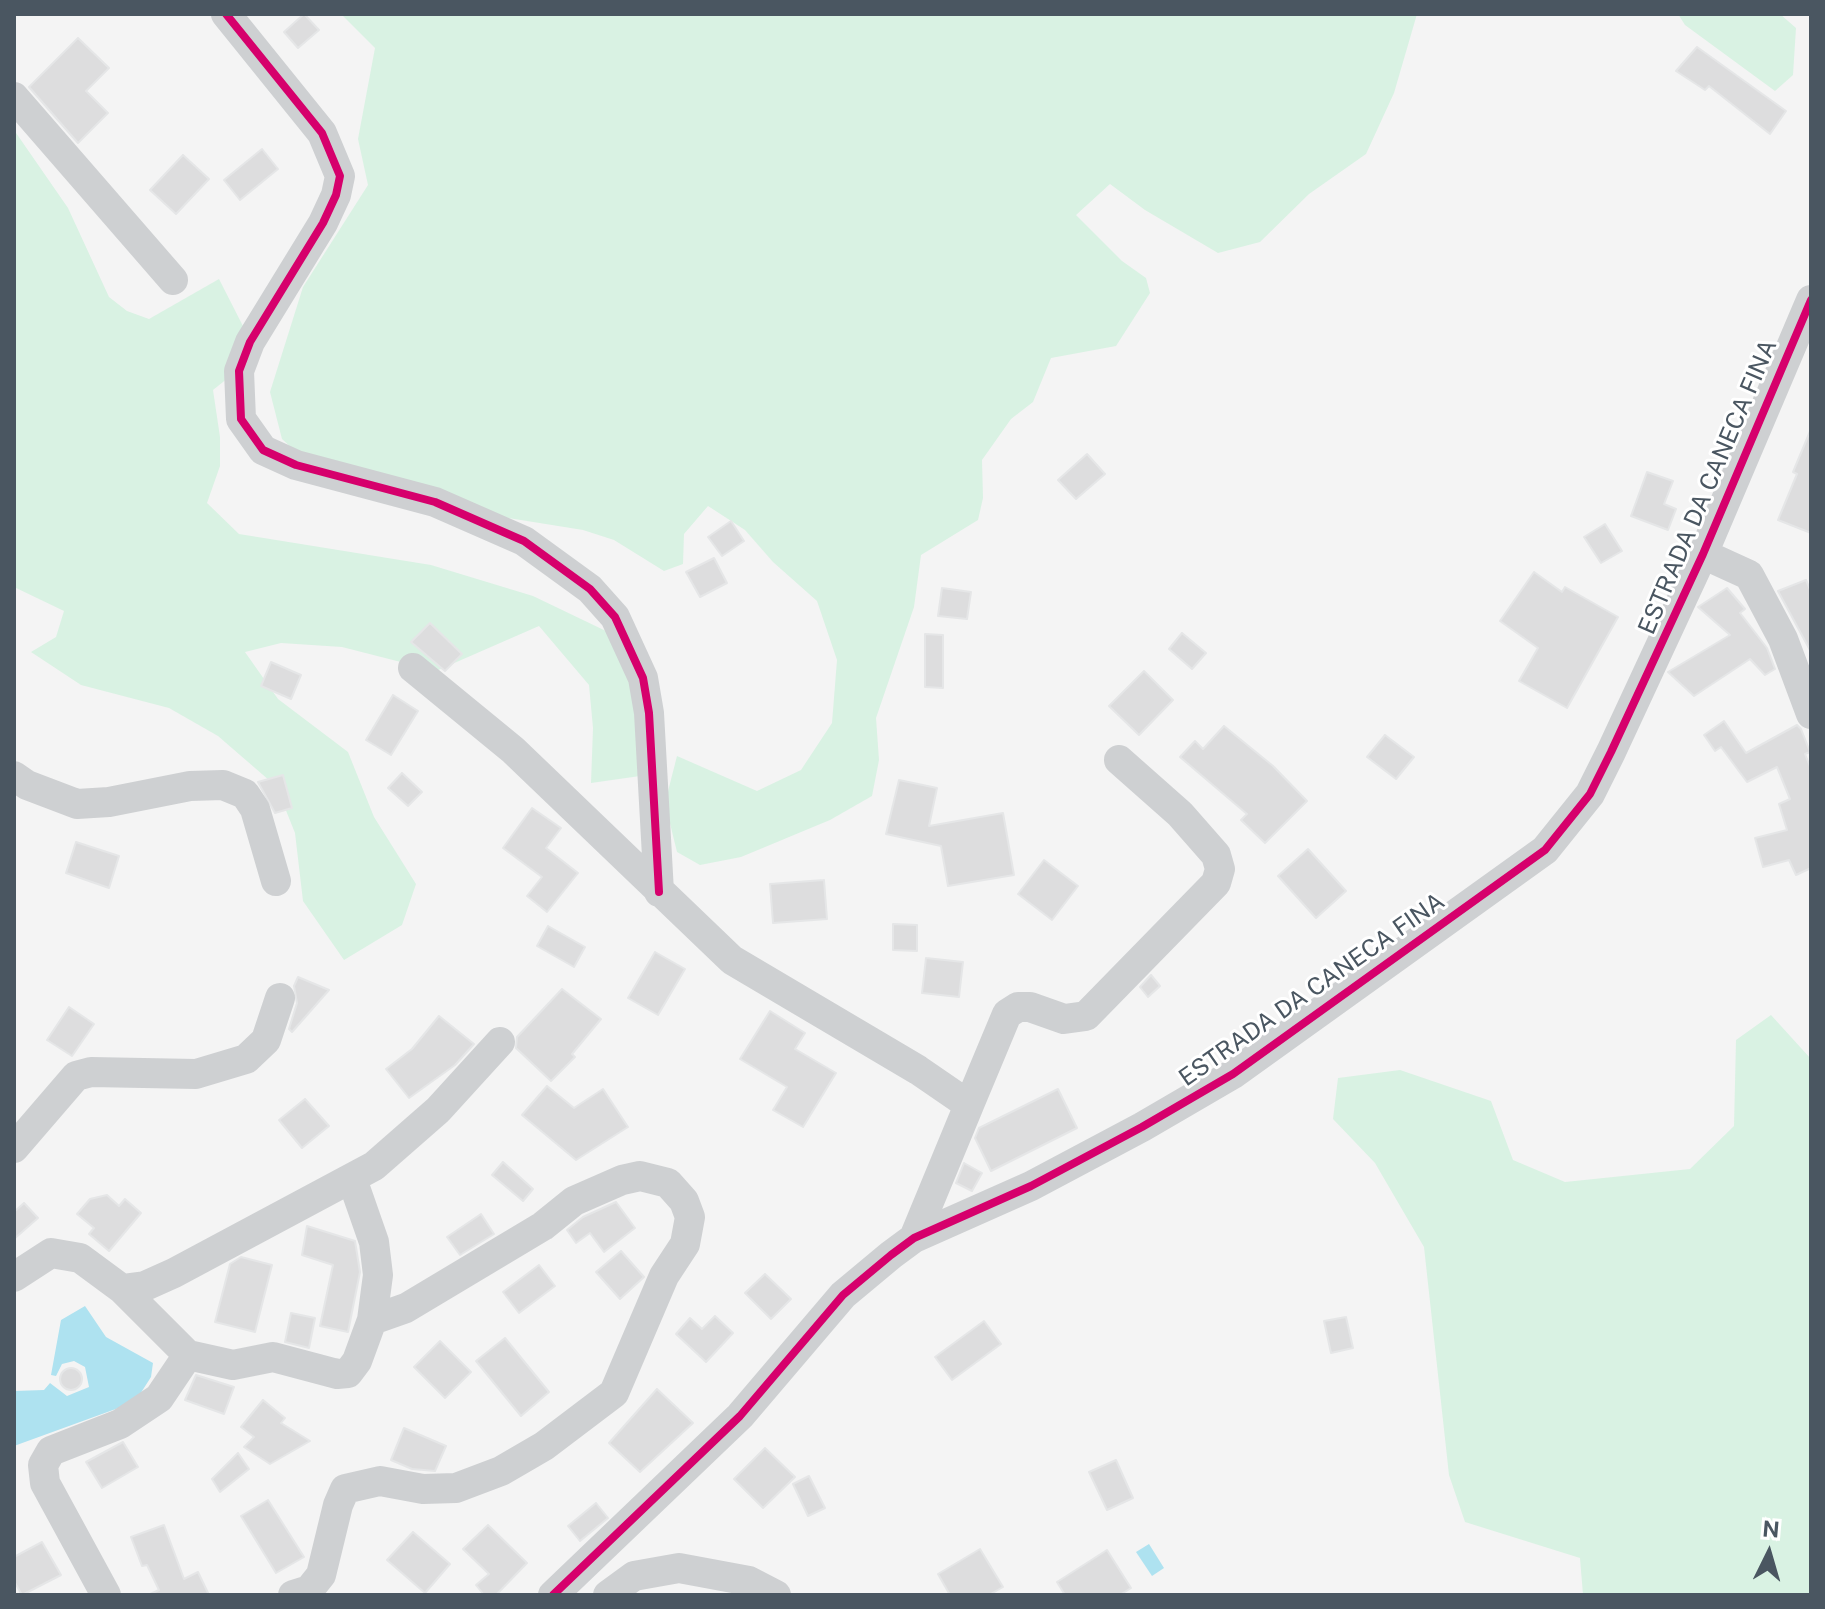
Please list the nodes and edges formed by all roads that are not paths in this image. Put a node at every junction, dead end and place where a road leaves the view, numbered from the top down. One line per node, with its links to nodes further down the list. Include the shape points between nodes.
1 (226, 14): 11 (street, via 322,133 340,176 323,223 250,342 239,371 241,419 263,450 296,465 435,502 524,541 590,589 615,617 643,678 649,713)
2 (14, 97): 3 (street)
3 (173, 280)
4 (1811, 300): 5 (street, ESTRADA DA CANECA FINA)
5 (1703, 554): 7 (street, via 1737,566 1759,588); 17 (street, ESTRADA DA CANECA FINA, via 1590,794 1545,850 1233,1074 1031,1186)
6 (413, 668): 11 (street, via 513,750)
7 (1811, 714)
8 (1119, 760): 14 (street, via 1180,814 1216,855 1216,883 1086,1016 1064,1019 1030,1007 1007,1014)
9 (14, 776): 10 (street, via 77,804 223,785 245,794 255,809)
10 (276, 881)
11 (659, 892): 14 (street, via 732,960)
12 (280, 998): 15 (street, via 266,1040 246,1059 196,1074 76,1076)
13 (500, 1042): 16 (street, via 438,1110)
14 (969, 1105): 17 (street)
15 (14, 1148)
16 (352, 1179): 19 (street, via 174,1273); 20 (street, via 374,1242 378,1275)
17 (914, 1238): 24 (street, ESTRADA DA CANECA FINA, via 843,1295 740,1416)
18 (14, 1277): 19 (street, via 51,1253 64,1253 80,1258)
19 (122, 1289): 21 (street)
20 (372, 1320): 21 (street, via 348,1373 273,1357 233,1365); 23 (street, via 418,1301 543,1226 574,1201 622,1180 640,1176 668,1183 690,1217 685,1244 664,1276 614,1393 501,1471 456,1488 423,1489 380,1481 345,1489 321,1575 309,1590)
21 (188, 1355): 22 (street, via 159,1398 120,1424 51,1451 43,1465 45,1483)
22 (106, 1595)
23 (293, 1595)
24 (553, 1595)
25 (608, 1595): 26 (street, via 634,1576 679,1568 749,1581)
26 (776, 1595)

